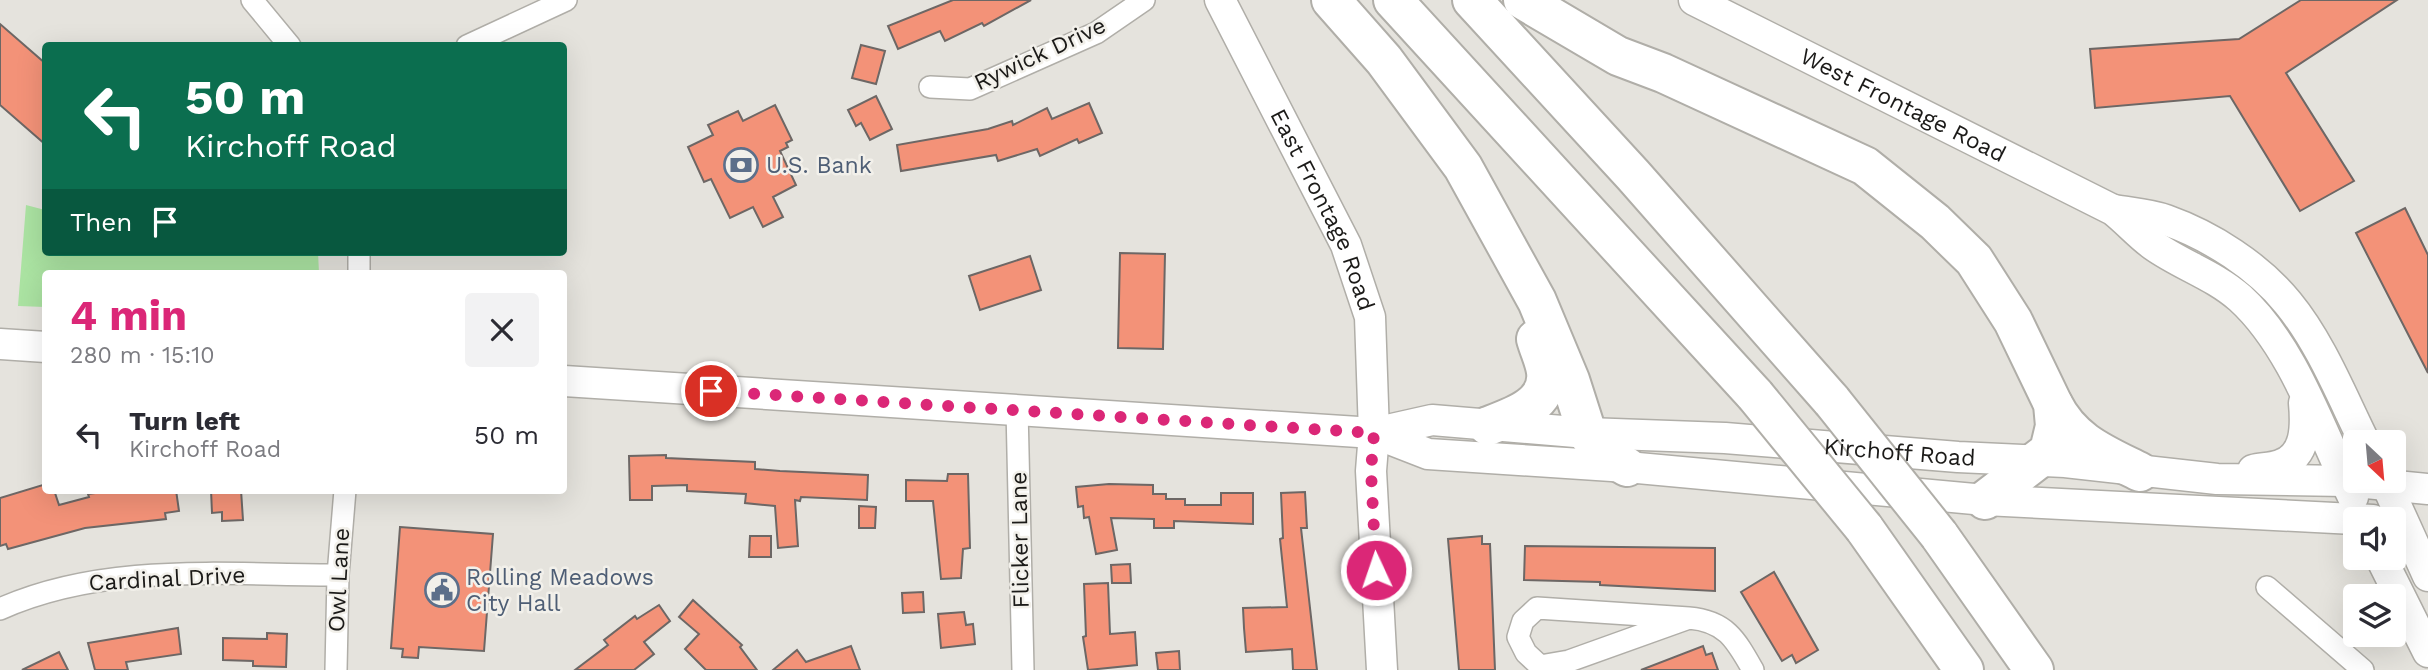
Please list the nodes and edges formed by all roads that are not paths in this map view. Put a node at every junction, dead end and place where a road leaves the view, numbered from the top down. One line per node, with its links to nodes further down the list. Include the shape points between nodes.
1 (252, 0): 10 (street)
2 (566, 0): 11 (street)
3 (1144, 0): 12 (street, Rywick Drive, via 1096,33 970,89)
4 (1220, 0): 23 (main road, East Frontage Road, via 1346,245 1370,317)
5 (1331, 0): 14 (highway, via 1384,60 1463,167)
6 (1393, 0): 49 (highway, bridge, via 1755,395 1864,528)
7 (1472, 0): 50 (highway, bridge, via 1832,401 1939,535)
8 (1524, 0): 19 (highway, via 1618,56 1865,166 1974,260 2012,321)
9 (1710, 4): 13 (main road, West Frontage Road)
10 (287, 42)
11 (476, 42)
12 (930, 87)
13 (2113, 210): 18 (main road, West Frontage Road, via 2154,246 2201,270 2239,297 2283,351); 22 (main road, West Frontage Road, via 2164,219 2211,240 2254,270 2288,303)
14 (1500, 235): 21 (highway, via 1547,373 1545,389 1531,407); 24 (highway, via 1536,301)
15 (0, 344): 16 (main road)
16 (42, 347)
17 (567, 382): 20 (main road, Kirchoff Road)
18 (2304, 395): 28 (main road, West Frontage Road); 29 (main road, via 2303,442 2291,458 2281,465)
19 (2053, 404): 25 (highway, via 2052,444); 27 (highway, via 2069,430 2085,444)
20 (1017, 409): 23 (main road, Kirchoff Road); 46 (street, Flicker Lane)
21 (1489, 426): 23 (main road, Kirchoff Road, via 1432,420); 24 (main road, Kirchoff Road)
22 (2358, 430)
23 (1374, 433): 26 (main road, Kirchoff Road, via 1428,454); 47 (main road, East Frontage Road, via 1371,471)
24 (1587, 433): 25 (main road, Kirchoff Road, via 1725,438); 26 (highway, via 1602,452)
25 (2040, 461): 27 (main road, Kirchoff Road); 35 (highway)
26 (1627, 467): 35 (main road, Kirchoff Road)
27 (2140, 472): 29 (main road, Kirchoff Road)
28 (2343, 477)
29 (2217, 479): 30 (main road, Kirchoff Road)
30 (2343, 481)
31 (2406, 486): 32 (main road, Kirchoff Road)
32 (2428, 489)
33 (345, 494): 39 (street, Owl Lane)
34 (2392, 494): 37 (main road)
35 (1985, 500): 36 (main road, Kirchoff Road)
36 (2343, 518)
37 (2409, 523): 40 (main road)
38 (2387, 570): 44 (main road)
39 (338, 575): 42 (street, Cardinal Drive, via 137,575 75,583); 45 (street, Owl Lane)
40 (2428, 576)
41 (2267, 587): 51 (street)
42 (0, 609)
43 (1689, 618): 43 (street, via 1538,608 1522,621 1518,637 1540,666 1569,661); 48 (street, via 1709,620 1735,638)
44 (2428, 653)
45 (336, 670)
46 (1023, 670)
47 (1382, 670)
48 (1753, 670)
49 (1964, 670)
50 (2034, 670)
51 (2363, 670)

